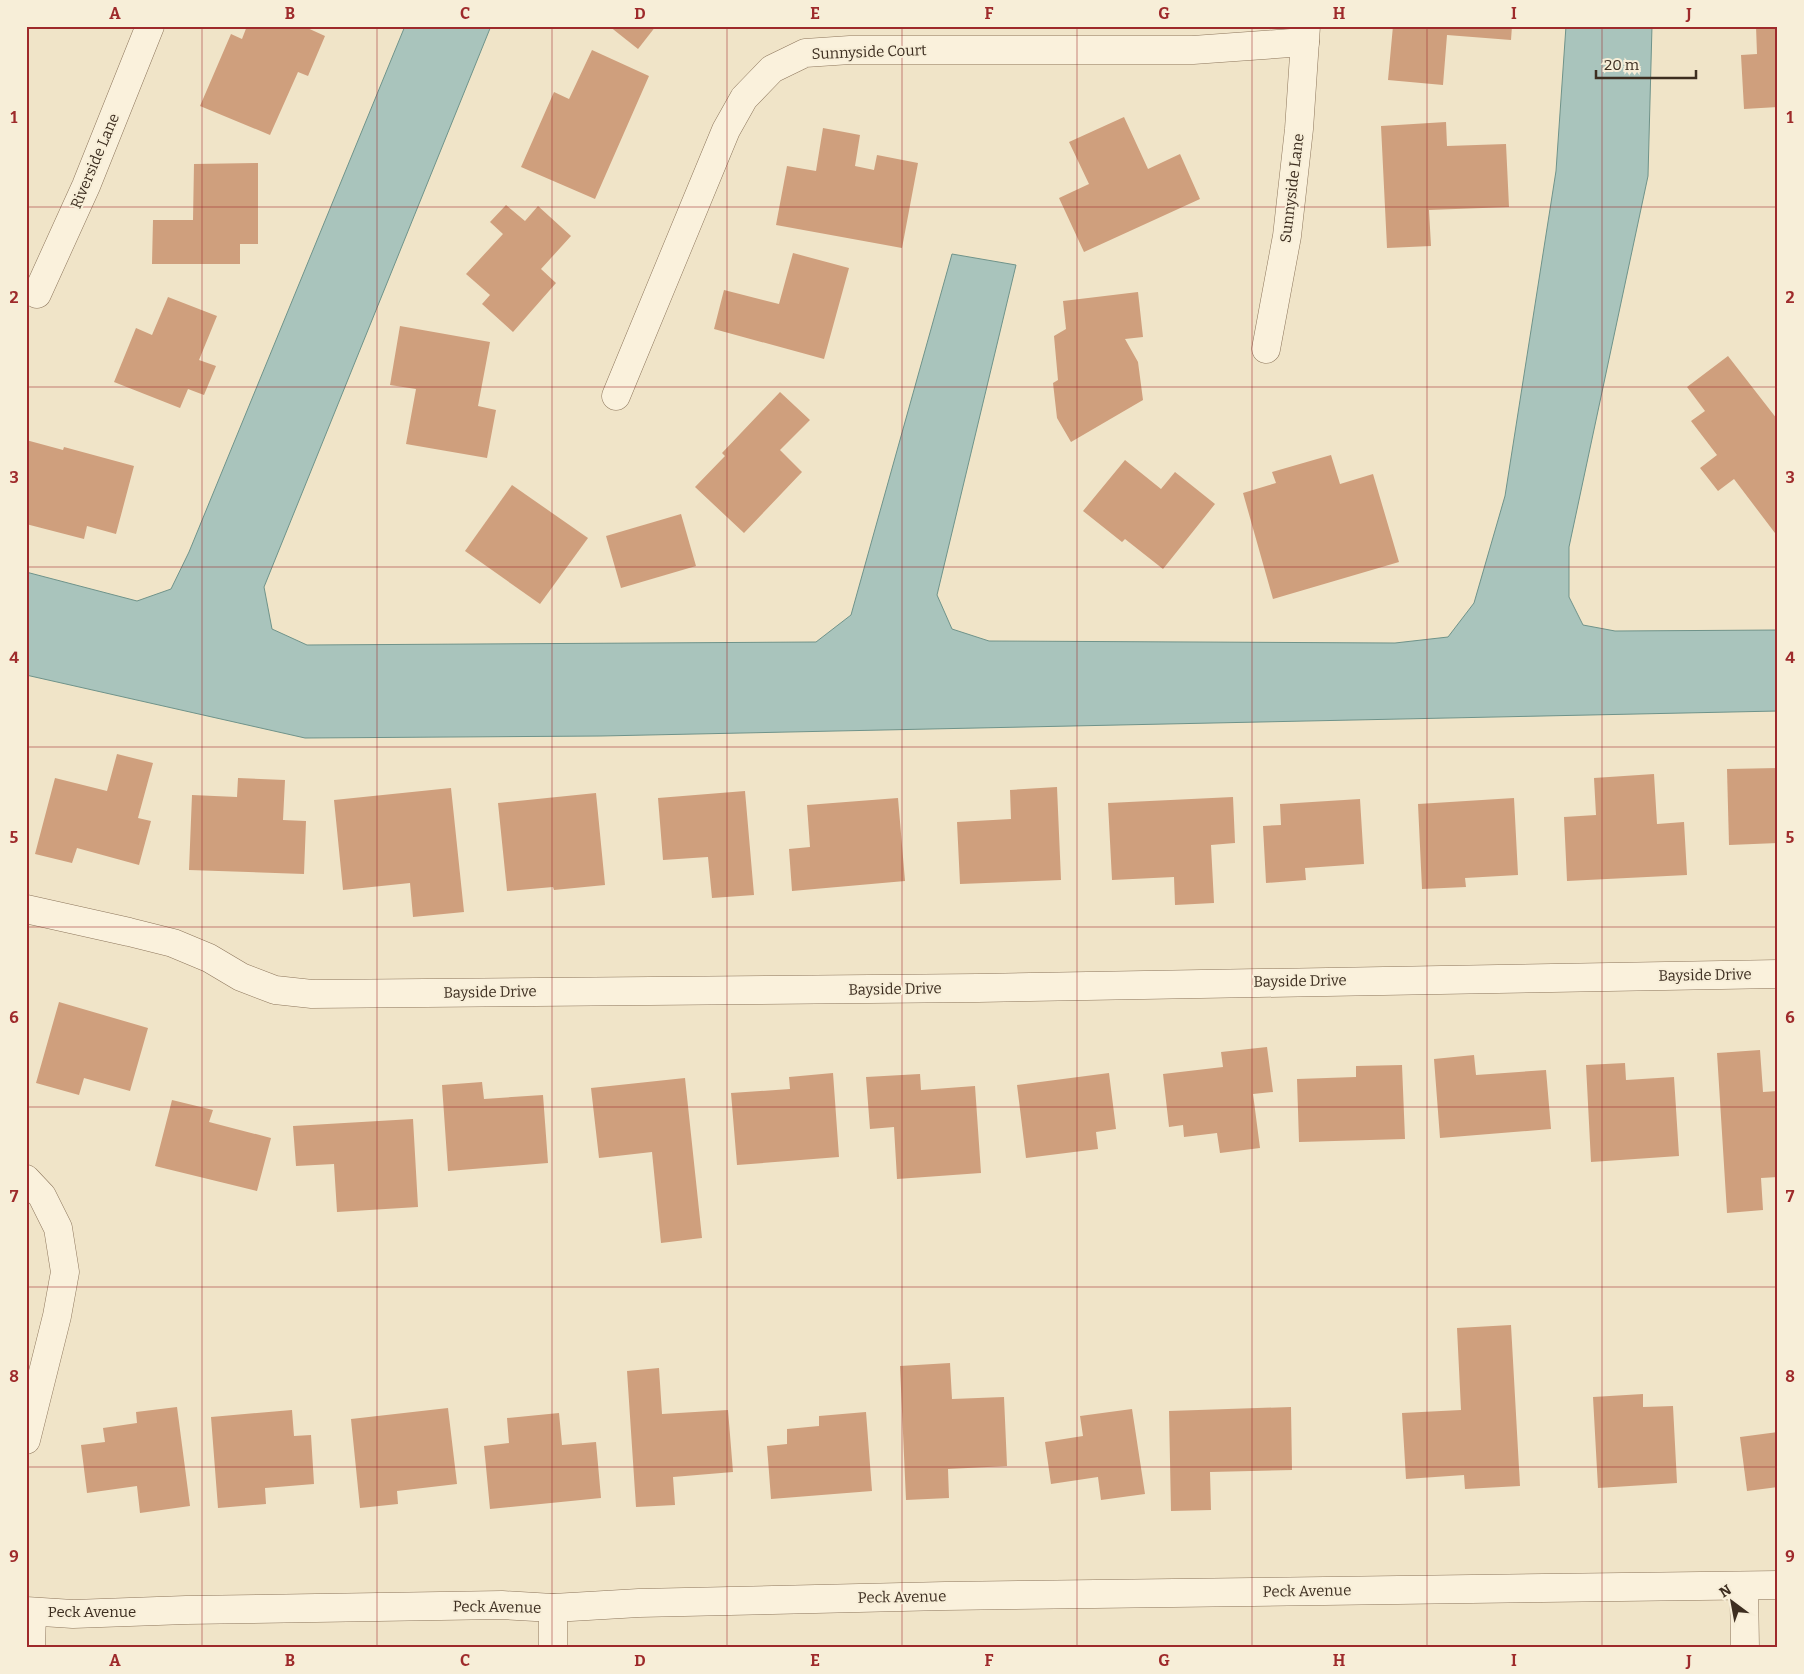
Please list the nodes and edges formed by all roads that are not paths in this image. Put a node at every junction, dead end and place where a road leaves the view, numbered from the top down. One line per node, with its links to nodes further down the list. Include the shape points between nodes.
1 (150, 26): 3 (street, Riverside Lane, via 86,186)
2 (1305, 34): 4 (street, Sunnyside Lane, via 1287,236); 5 (street, Sunnyside Court, via 1193,50 850,50 805,53 772,69 744,98 726,130)
3 (37, 294)
4 (1266, 349)
5 (616, 396)
6 (26, 909): 7 (street, Bayside Drive, via 172,943 275,990 312,994 978,988)
7 (1778, 974)
8 (26, 1179): 9 (street, via 42,1196 58,1228 65,1272)
9 (26, 1440)
10 (1778, 1585): 11 (street, Peck Avenue)
11 (1744, 1586): 12 (street, Peck Avenue, via 945,1596); 16 (street)
12 (553, 1608): 13 (street, Peck Avenue, via 502,1605 73,1614); 15 (street)
13 (29, 1611): 14 (street)
14 (31, 1648)
15 (553, 1648)
16 (1745, 1648)

